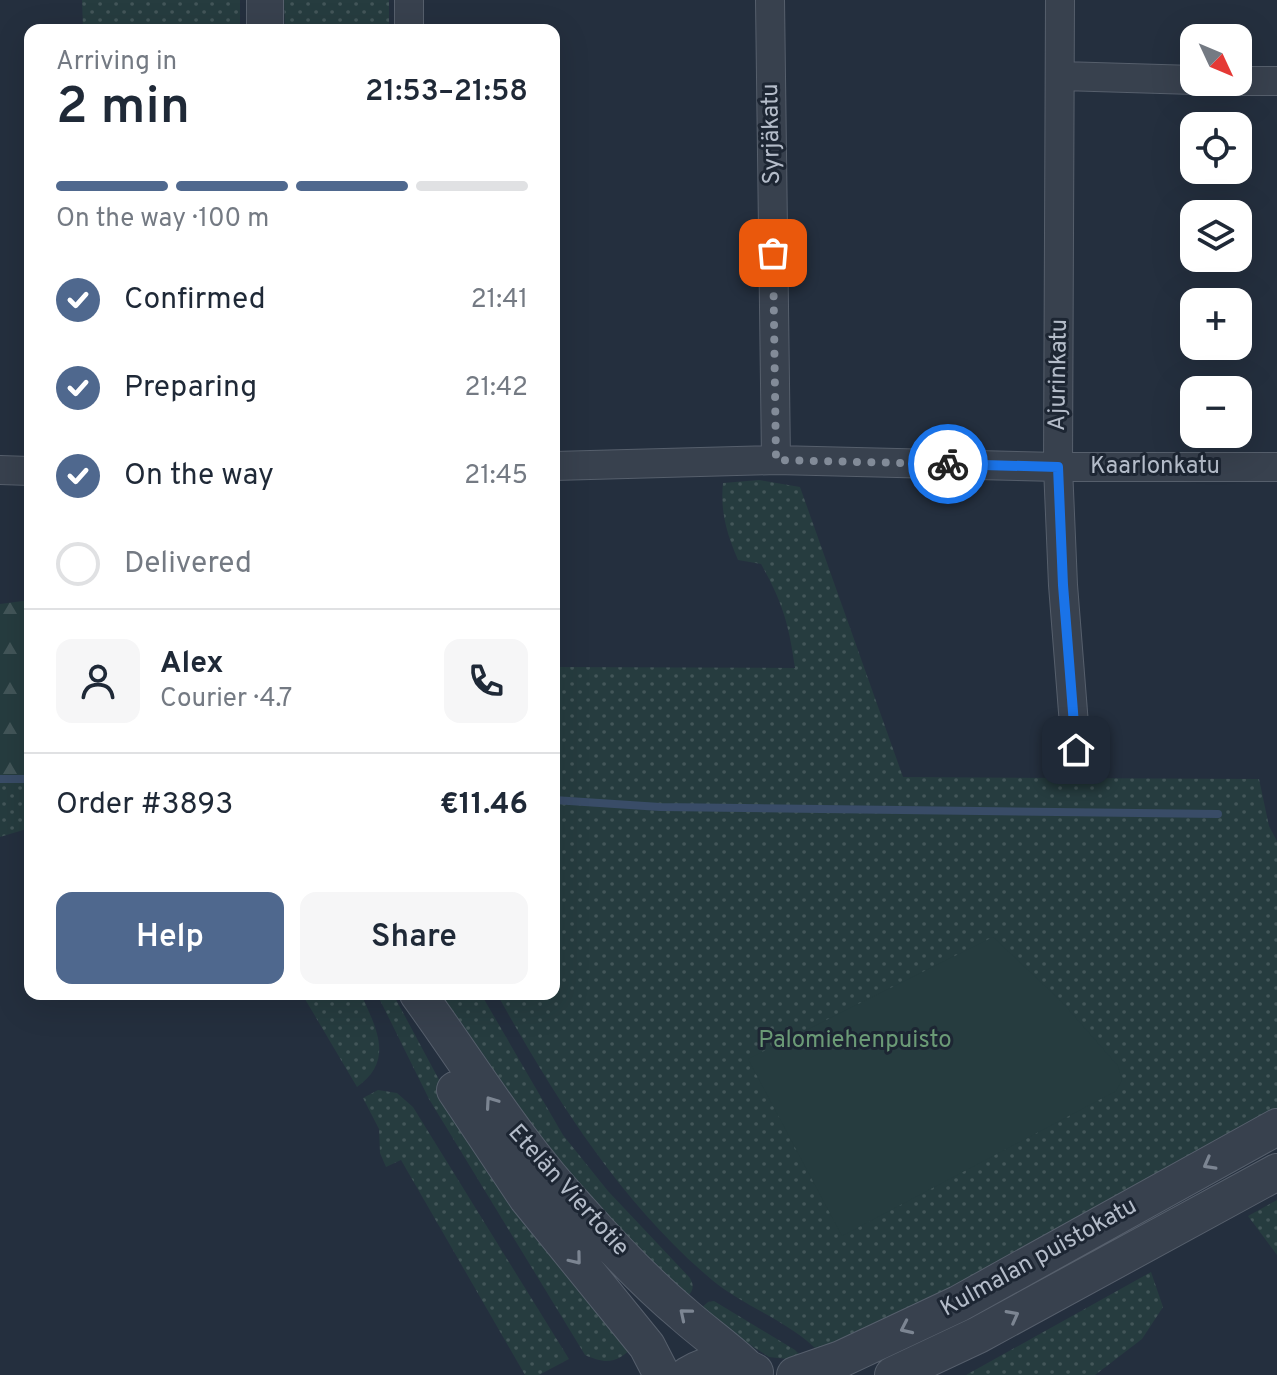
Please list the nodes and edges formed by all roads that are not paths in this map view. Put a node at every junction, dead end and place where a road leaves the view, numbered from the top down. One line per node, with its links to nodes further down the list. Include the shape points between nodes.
1 (265, 0): 5 (street)
2 (409, 0): 6 (street)
3 (770, 0): 11 (street, Syrjäkatu)
4 (1060, 0): 7 (street, Ajurinkatu)
5 (265, 24)
6 (409, 24)
7 (1062, 76): 8 (street); 13 (street, Ajurinkatu)
8 (1180, 80)
9 (1252, 81): 10 (street)
10 (1277, 81)
11 (776, 460): 12 (street, Kaarlonkatu); 13 (street, Kaarlonkatu)
12 (560, 466)
13 (1058, 467): 14 (street, Kaarlonkatu); 17 (street, Ajurinkatu)
14 (1277, 467)
15 (0, 470): 16 (street)
16 (24, 471)
17 (1076, 750)
18 (414, 1000): 23 (street, Etelän Viertotie, one-way to 23, via 425,1037 465,1108 527,1198 647,1346)
19 (422, 1000): 22 (street, Etelän Viertotie, one-way to 19, via 683,1314 562,1191 490,1101)
20 (1277, 1127): 25 (street, Kulmalan puistokatu, one-way to 25, via 958,1304)
21 (1277, 1172): 26 (street, Kulmalan puistokatu, one-way to 21, via 978,1335)
22 (751, 1370): 24 (street, via 722,1363)
23 (662, 1375)
24 (688, 1375)
25 (795, 1375)
26 (893, 1375)

